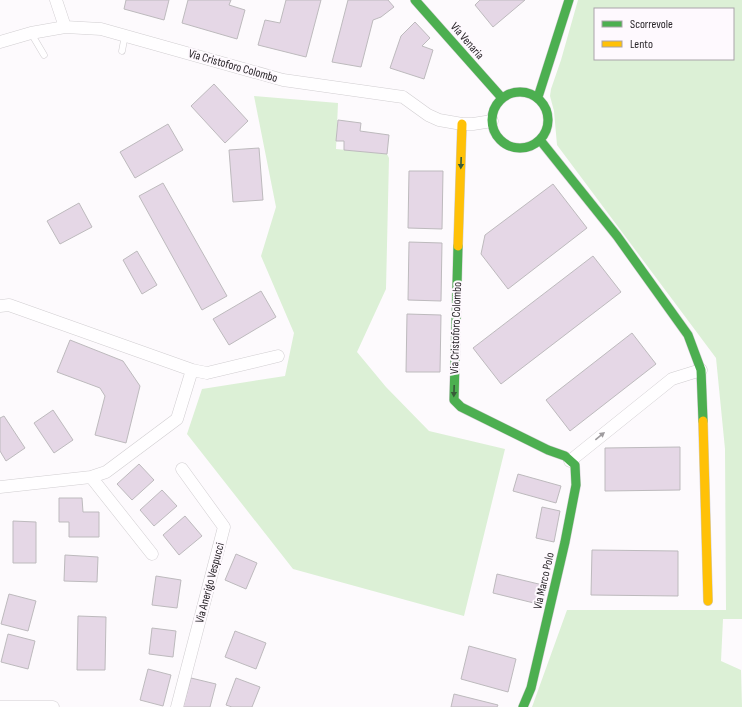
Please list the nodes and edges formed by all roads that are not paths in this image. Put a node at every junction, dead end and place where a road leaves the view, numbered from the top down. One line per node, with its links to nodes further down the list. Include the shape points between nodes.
1 (56, 0): 4 (street)
2 (415, 0): 11 (street, Via Venaria)
3 (569, 0): 10 (street)
4 (65, 28): 5 (street, Via Cristoforo Colombo); 6 (street, Via Cristoforo Colombo, via 100,29)
5 (31, 33): 7 (street, Via Cristoforo Colombo); 9 (lane)
6 (125, 35): 8 (lane); 13 (street, Via Cristoforo Colombo, via 283,80 403,97 439,120)
7 (0, 42)
8 (122, 51)
9 (44, 55)
10 (538, 97): 11 (street, via 520,91); 14 (street, via 546,108 548,118 548,126)
11 (502, 98): 12 (street, via 494,109)
12 (492, 120): 13 (street, Via Cristoforo Colombo); 14 (street, via 497,135 508,145 525,147)
13 (462, 124): 19 (street, Via Cristoforo Colombo, one-way to 19, via 454,400 461,408 565,456)
14 (540, 140): 18 (street, via 617,236 688,335)
15 (0, 306): 17 (street, via 9,304)
16 (278, 356): 17 (street, via 207,373)
17 (192, 370): 21 (street, via 177,419 106,472)
18 (701, 370): 19 (street, one-way to 18, via 672,379); 24 (street)
19 (570, 461): 28 (street, Via Marco Polo, via 575,465 576,485 571,513 531,688)
20 (182, 469): 27 (street, Via Anerigo Vespucci, via 224,527)
21 (90, 477): 22 (street); 23 (street)
22 (0, 487)
23 (152, 554)
24 (708, 601)
25 (0, 706): 26 (street)
26 (53, 707)
27 (176, 707)
28 (523, 707)

